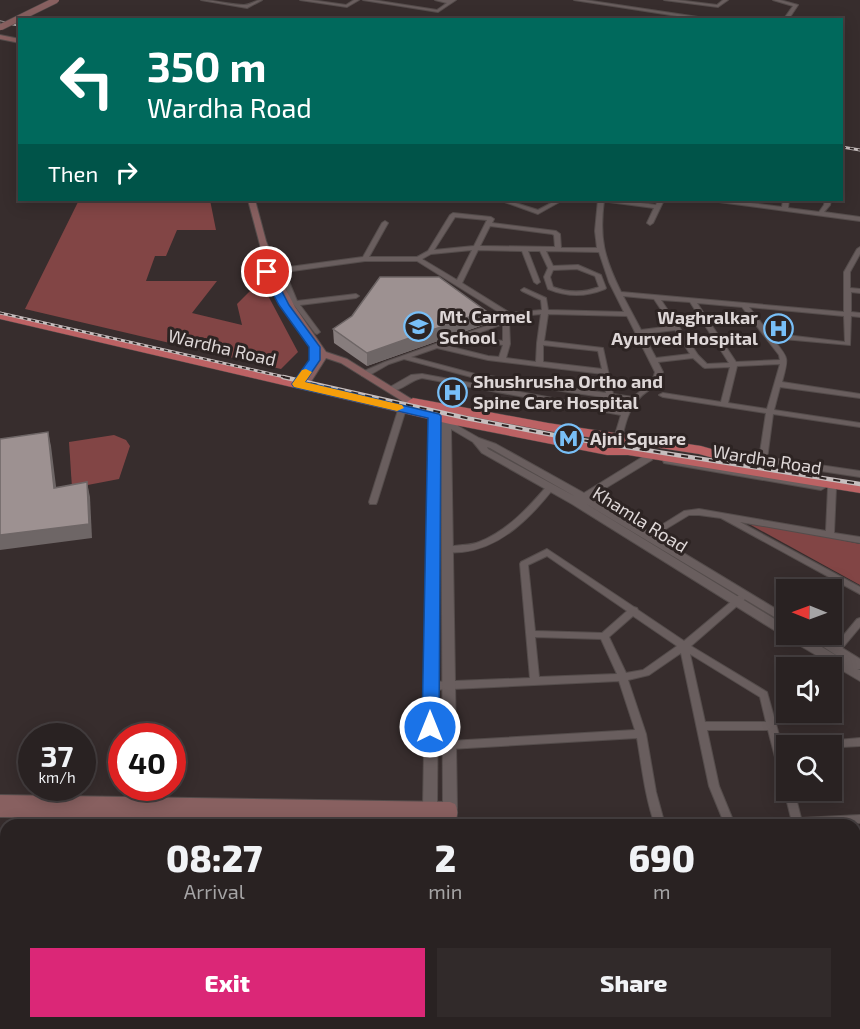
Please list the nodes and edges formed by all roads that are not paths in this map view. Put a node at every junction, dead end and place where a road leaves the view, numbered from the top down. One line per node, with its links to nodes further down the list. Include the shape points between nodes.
1 (56, 0): 21 (main road, bridge)
2 (203, 0): 3 (street, via 247,7)
3 (260, 0)
4 (302, 0): 13 (street)
5 (357, 0): 13 (street, via 347,6)
6 (365, 0): 16 (street)
7 (437, 0): 14 (street)
8 (576, 0): 15 (street)
9 (666, 0): 10 (street)
10 (674, 0): 17 (street)
11 (726, 0): 17 (street, via 718,6)
12 (775, 0): 23 (street, via 796,5)
13 (324, 1)
14 (453, 1): 19 (street, via 438,11)
15 (586, 1): 22 (street)
16 (389, 2): 19 (street)
17 (706, 2)
18 (418, 3): 19 (street)
19 (413, 7)
20 (18, 18): 24 (main road, bridge)
21 (19, 18)
22 (702, 18)
23 (786, 18)
24 (0, 27)
25 (0, 36): 26 (main road)
26 (18, 40)
27 (245, 201): 55 (main road, via 253,233)
28 (251, 201): 55 (main road)
29 (505, 201): 30 (street, via 538,212)
30 (558, 201)
31 (601, 201): 49 (street)
32 (628, 201): 37 (street)
33 (660, 201): 37 (street)
34 (726, 201): 38 (street)
35 (786, 201): 38 (street)
36 (828, 201): 39 (street)
37 (657, 207): 42 (street)
38 (785, 209): 39 (street)
39 (820, 214): 40 (street)
40 (860, 219)
41 (385, 223): 53 (street)
42 (650, 223)
43 (488, 224): 44 (street); 47 (street, via 554,231); 50 (street, via 491,219 453,215)
44 (475, 249): 45 (street); 50 (street); 59 (street)
45 (524, 249): 46 (street); 56 (street)
46 (542, 249): 47 (street); 54 (street)
47 (558, 249): 49 (street)
48 (860, 249): 51 (street)
49 (600, 250): 57 (street)
50 (430, 252): 52 (street)
51 (857, 256): 61 (street, via 847,272)
52 (418, 259): 53 (street); 59 (street)
53 (365, 260): 55 (street)
54 (551, 268): 58 (street, via 578,267 598,275); 58 (street, via 547,277 550,288 565,295 590,294 603,288)
55 (274, 271): 67 (street); 84 (main road, via 291,307)
56 (537, 282)
57 (613, 282): 58 (street); 63 (street)
58 (601, 283)
59 (458, 284): 75 (street)
60 (524, 290): 70 (street, via 544,299)
61 (847, 290): 62 (street); 72 (street)
62 (860, 291)
63 (618, 294): 65 (street); 71 (street)
64 (356, 296): 67 (street)
65 (656, 297): 66 (street); 76 (street)
66 (692, 300): 68 (street); 91 (street)
67 (296, 303): 77 (street)
68 (744, 305): 72 (street); 79 (street)
69 (0, 308): 94 (highway, Wardha Road)
70 (545, 312): 71 (street); 75 (street); 81 (street)
71 (629, 314): 78 (street)
72 (848, 314): 73 (street); 79 (street, via 848,344)
73 (860, 315)
74 (0, 316): 94 (highway, Wardha Road)
75 (507, 318): 80 (street); 82 (street)
76 (677, 328): 78 (street); 85 (street)
77 (317, 332)
78 (638, 332): 88 (street)
79 (766, 335): 89 (street)
80 (462, 337): 82 (street); 83 (street)
81 (540, 343): 90 (street); 92 (street, via 601,349)
82 (507, 344): 87 (street)
83 (436, 346): 86 (street); 87 (street)
84 (319, 350): 93 (main road); 94 (main road, via 321,359)
85 (695, 356): 88 (street); 91 (street, via 705,366)
86 (404, 357): 93 (street); 98 (street, via 475,376)
87 (502, 360): 90 (street)
88 (654, 360): 100 (street, via 659,372 655,383)
89 (784, 362): 91 (street); 95 (street)
90 (539, 364): 92 (street)
91 (734, 365): 101 (street)
92 (606, 372): 98 (street)
93 (365, 374): 96 (main road)
94 (304, 381): 102 (highway, Wardha Road)
95 (778, 384): 99 (street); 103 (street)
96 (393, 389): 102 (main road); 104 (street, via 422,376)
97 (663, 395): 101 (street)
98 (610, 396): 100 (street)
99 (860, 396)
100 (634, 399): 104 (street)
101 (724, 404): 103 (street)
102 (406, 405): 105 (highway, Wardha Road); 108 (highway, Wardha Road); 120 (street)
103 (770, 410): 106 (street); 113 (street)
104 (624, 414): 108 (street)
105 (444, 418): 107 (street); 109 (street, Khamla Road); 111 (highway, Wardha Road)
106 (860, 424)
107 (440, 434): 125 (street); 142 (street)
108 (618, 438): 110 (highway, Wardha Road)
109 (476, 440): 116 (street, Khamla Road, via 485,451); 119 (street, Khamla Road, via 493,446)
110 (700, 450): 113 (street, Wardha Road); 115 (highway, via 718,457)
111 (607, 451): 112 (street, Wardha Road); 118 (highway, via 628,451)
112 (648, 458): 117 (street, Wardha Road); 119 (street)
113 (763, 459): 114 (street, Wardha Road)
114 (860, 474)
115 (860, 480)
116 (550, 488): 119 (street, Khamla Road); 125 (street, via 495,539 480,546)
117 (832, 488): 118 (street, Wardha Road); 122 (street)
118 (860, 491)
119 (580, 499): 123 (street, Khamla Road); 127 (street, Khamla Road)
120 (373, 502)
121 (723, 516): 122 (street); 123 (street, via 692,512); 126 (street)
122 (830, 535): 124 (street)
123 (648, 536): 127 (street, Khamla Road)
124 (860, 540)
125 (448, 550): 143 (street)
126 (860, 591)
127 (741, 599): 129 (street, Khamla Road); 131 (street, Khamla Road); 136 (street)
128 (634, 610): 132 (street, via 547,552 524,564); 133 (street); 136 (street)
129 (776, 615)
130 (860, 621): 137 (street)
131 (776, 625)
132 (531, 634): 133 (street); 141 (street)
133 (603, 636): 140 (street)
134 (808, 645): 139 (street)
135 (828, 645): 137 (street)
136 (684, 646): 140 (street, via 646,673); 144 (street); 145 (street, via 764,695)
137 (836, 650): 138 (street)
138 (860, 665)
139 (860, 676)
140 (624, 677): 141 (street); 146 (street)
141 (535, 682): 143 (street)
142 (431, 686): 143 (street); 155 (street)
143 (448, 687): 150 (street)
144 (701, 726): 145 (street); 158 (street, via 714,786)
145 (772, 726): 147 (street)
146 (641, 734): 150 (street); 157 (street)
147 (776, 741)
148 (842, 742): 149 (street)
149 (860, 742)
150 (450, 745): 156 (street)
151 (0, 801): 154 (main road)
152 (792, 801): 159 (street)
153 (0, 811): 154 (main road)
154 (328, 811): 155 (main road)
155 (430, 816): 156 (main road)
156 (450, 817)
157 (658, 819)
158 (728, 819)
159 (796, 819)

